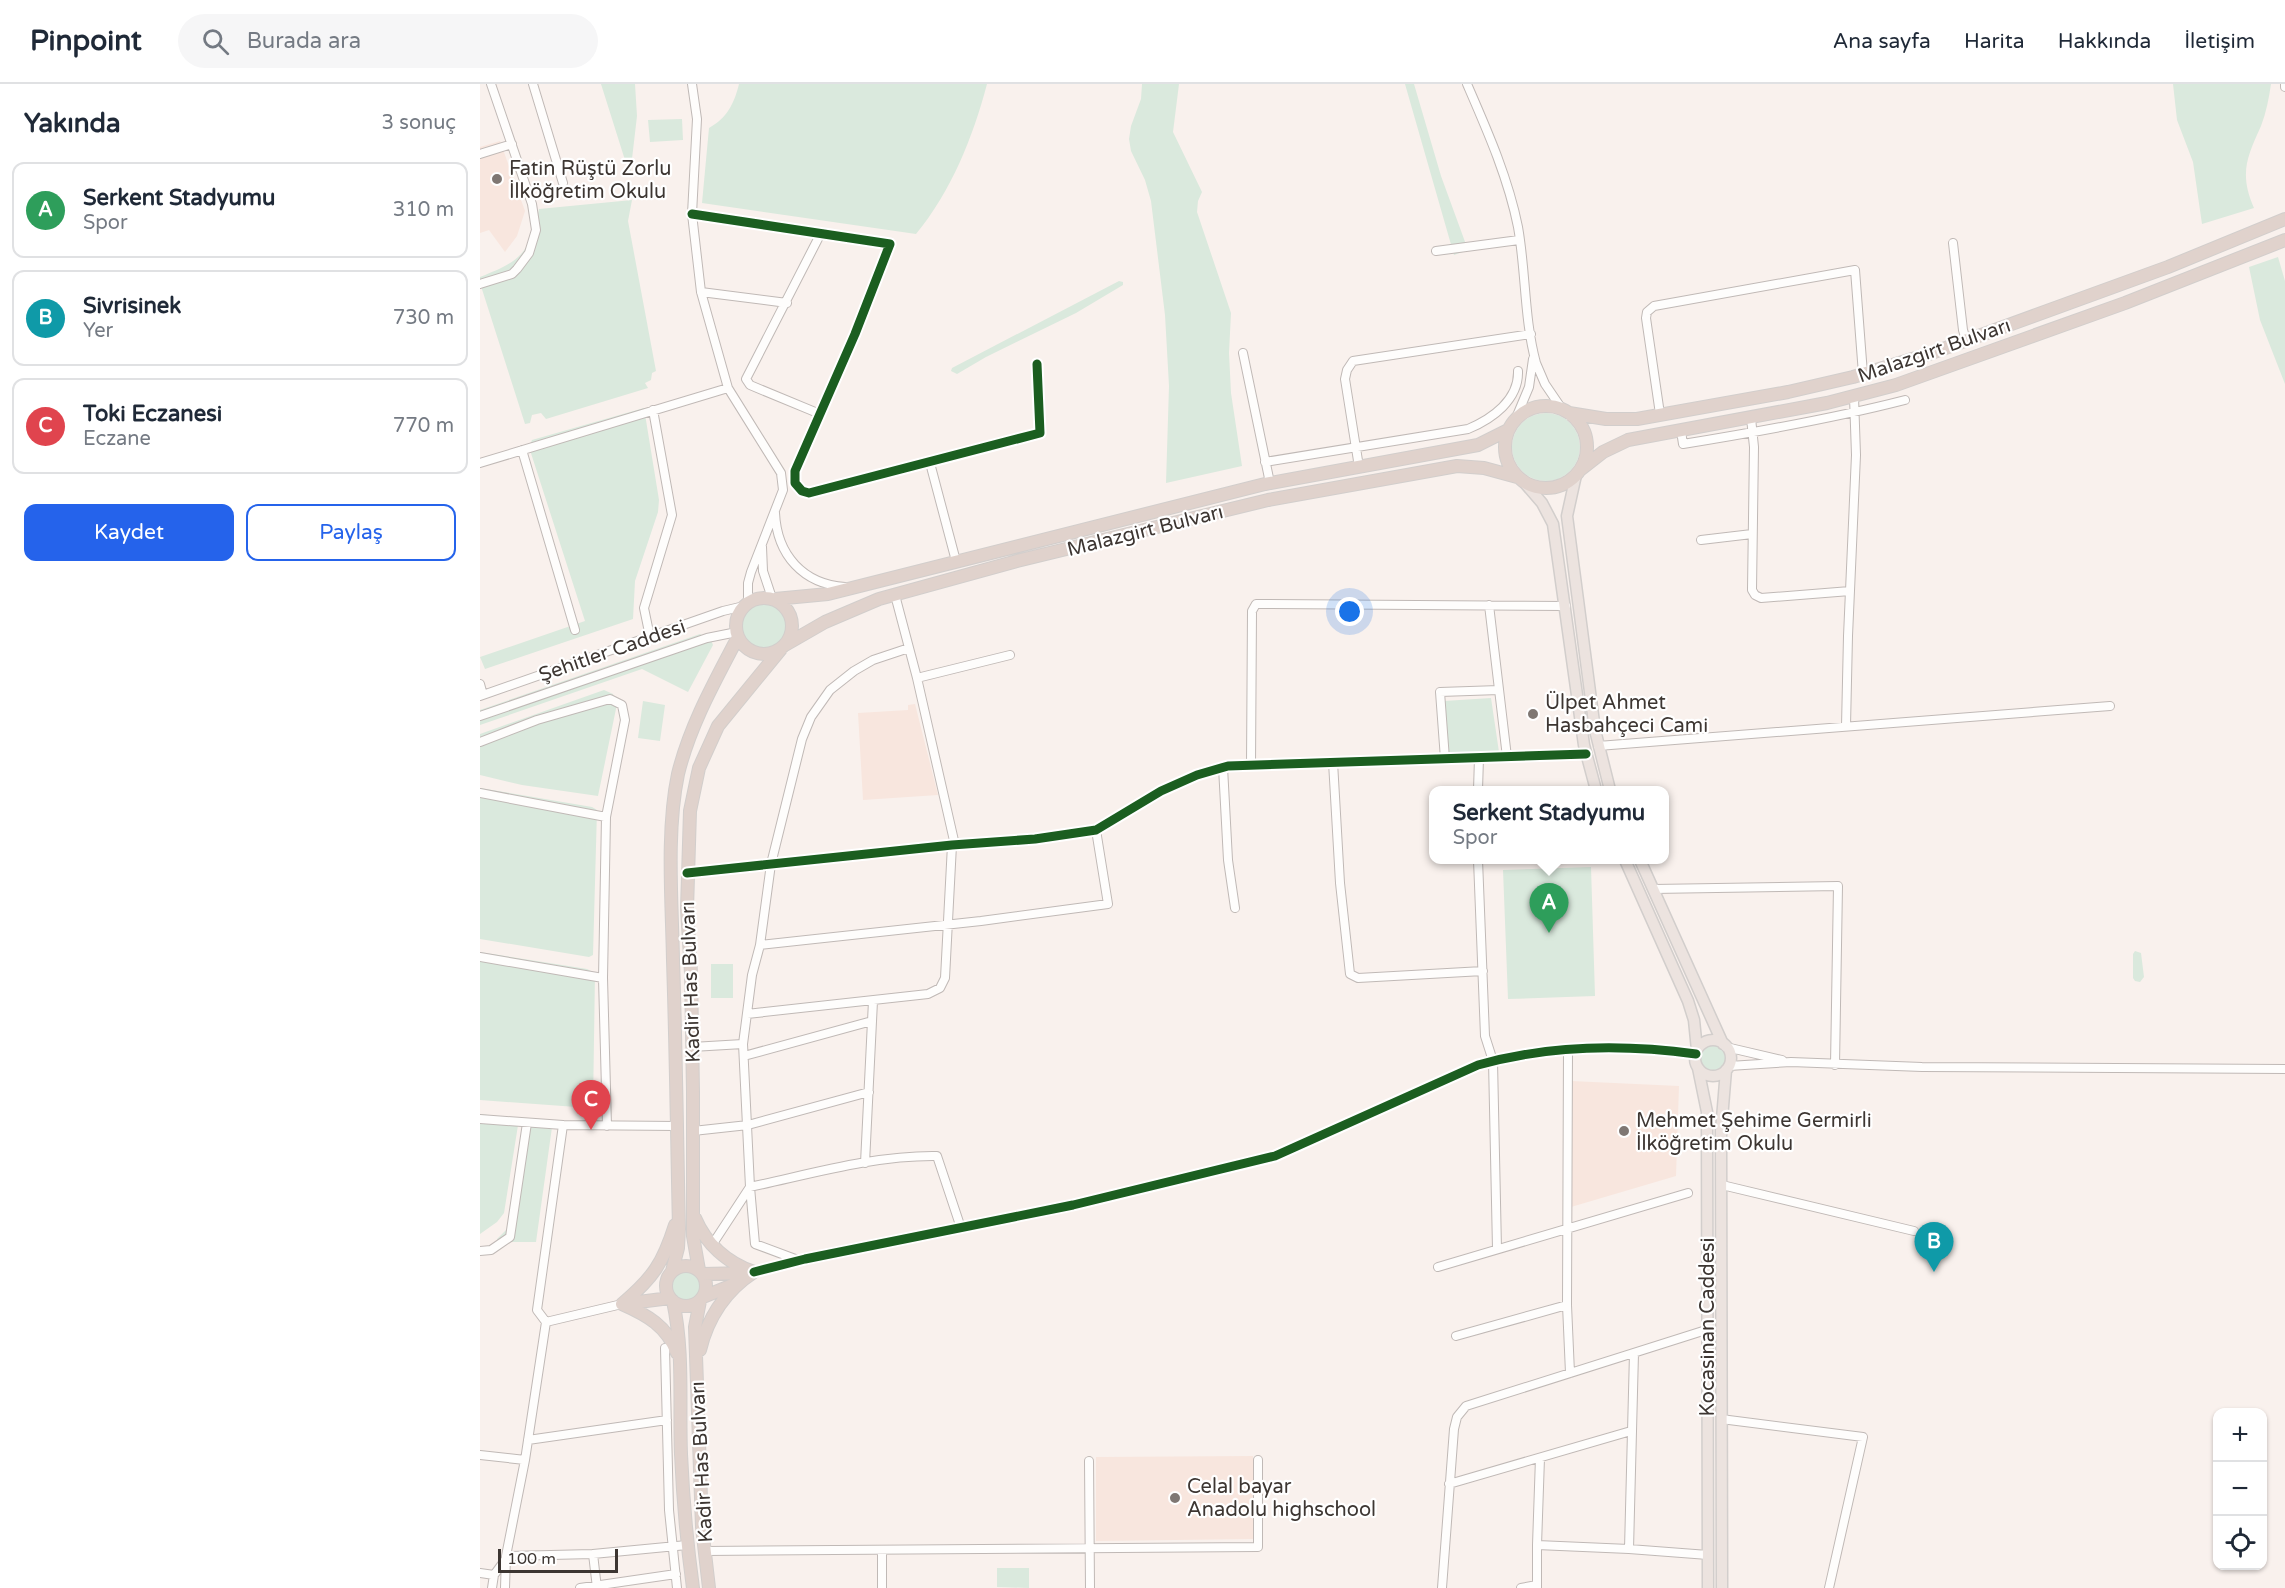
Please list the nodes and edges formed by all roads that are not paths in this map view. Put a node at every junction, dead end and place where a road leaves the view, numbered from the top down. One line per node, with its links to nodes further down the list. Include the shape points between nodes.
1 (491, 84): 5 (street)
2 (533, 84): 7 (street)
3 (692, 84): 8 (street, via 697,118)
4 (1467, 84): 11 (street, via 1508,188)
5 (512, 144): 6 (street); 15 (street, via 534,212 534,238 526,259 512,274)
6 (480, 154)
7 (563, 183)
8 (692, 214): 10 (street); 16 (street)
9 (2285, 219): 19 (highway, Malazgirt Bulvarı, via 2168,267)
10 (821, 233): 17 (street); 31 (street, via 890,244)
11 (1519, 240): 14 (street); 18 (street)
12 (2285, 240): 26 (highway, Malazgirt Bulvarı, via 2011,345)
13 (1953, 243): 19 (street)
14 (1436, 251)
15 (480, 284)
16 (701, 292): 17 (street); 25 (street)
17 (787, 303): 31 (street, via 746,381)
18 (1531, 334): 20 (street); 38 (street, via 1353,361 1346,379)
19 (1966, 340): 24 (highway, Malazgirt Bulvarı)
20 (1533, 352): 29 (street, via 1545,384); 33 (street, via 1529,387)
21 (1243, 353): 40 (street)
22 (1037, 364): 42 (street, via 1040,433)
23 (1518, 371): 38 (street, via 1508,400 1496,414 1477,425)
24 (1863, 374): 32 (highway, Malazgirt Bulvarı, via 1788,392); 32 (street, via 1855,270 1654,306 1646,318)
25 (728, 388): 28 (street); 48 (street, via 781,473)
26 (1854, 397): 30 (street); 34 (highway, Malazgirt Bulvarı)
27 (1905, 400): 30 (street)
28 (653, 410): 39 (street); 63 (street, via 672,515 644,608)
29 (1566, 411): 32 (highway, Malazgirt Bulvarı, via 1621,419); 33 (highway, via 1541,406); 44 (highway, via 1586,435 1586,457)
30 (1856, 412): 37 (street); 55 (street)
31 (820, 414): 46 (street, via 795,471)
32 (1660, 414)
33 (1516, 418): 35 (highway)
34 (1751, 418): 36 (highway, Malazgirt Bulvarı); 37 (street)
35 (1508, 430): 43 (highway, Malazgirt Bulvarı, via 1478,445); 45 (highway, via 1506,458)
36 (1681, 431): 37 (street, via 1683,444); 44 (highway, Malazgirt Bulvarı, via 1619,443 1594,457)
37 (1754, 433): 50 (street)
38 (1356, 448): 40 (street); 43 (street)
39 (522, 450): 41 (street); 61 (street)
40 (1266, 462): 47 (street)
41 (480, 463)
42 (930, 463): 46 (street, via 810,493); 53 (street)
43 (1359, 467): 47 (highway, Malazgirt Bulvarı)
44 (1578, 473): 45 (highway, via 1564,484 1550,488 1536,487); 75 (main road, via 1567,516)
45 (1520, 479): 56 (highway, Malazgirt Bulvarı, via 1484,468 1457,466 1268,500); 60 (main road, via 1542,503 1553,524)
46 (795, 483): 48 (street)
47 (1270, 483): 53 (highway, Malazgirt Bulvarı)
48 (782, 484): 49 (street)
49 (775, 511): 52 (street); 54 (street, via 781,544 796,567 821,582)
50 (1752, 534): 51 (street); 55 (street, via 1751,587 1755,595 1764,598)
51 (1701, 540)
52 (762, 544): 57 (street, via 763,571); 58 (street, via 748,583)
53 (956, 561): 54 (highway, Malazgirt Bulvarı)
54 (858, 586): 57 (highway, Malazgirt Bulvarı, via 828,594)
55 (1850, 591): 73 (street)
56 (895, 595): 64 (highway, Malazgirt Bulvarı, via 839,615); 65 (street)
57 (773, 599): 58 (highway, via 759,598); 64 (highway, via 784,605 792,619 792,630)
58 (746, 604): 62 (highway, via 738,615); 63 (street, Şehitler Caddesi)
59 (1489, 605): 60 (street); 69 (street); 81 (street, via 1254,604)
60 (1566, 606): 76 (main road)
61 (575, 630)
62 (738, 634): 64 (highway, via 754,652 765,654); 72 (street, Şehitler Caddesi, via 707,638); 123 (highway, Kadir Has Bulvarı, via 698,716 673,806)
63 (650, 637): 70 (street, Şehitler Caddesi)
64 (783, 647): 94 (highway, Kadir Has Bulvarı, via 718,726 705,753 690,812)
65 (909, 648): 67 (street); 90 (street, via 883,655 854,671 830,690 817,707 802,739)
66 (1010, 655): 67 (street)
67 (917, 678): 89 (street)
68 (480, 684): 70 (street)
69 (1499, 690): 77 (street); 79 (street, via 1440,692)
70 (482, 695)
71 (2110, 706): 73 (street)
72 (480, 716)
73 (1846, 726): 75 (street)
74 (480, 742): 87 (street, via 610,699 622,705 625,720)
75 (1598, 746): 85 (main road)
76 (1586, 754): 77 (street); 84 (main road)
77 (1507, 757): 78 (street)
78 (1479, 758): 79 (street); 83 (street)
79 (1445, 759): 80 (street)
80 (1333, 762): 81 (street); 100 (street, via 1350,974 1358,978)
81 (1251, 765): 82 (street)
82 (1223, 767): 88 (street, via 1161,791); 96 (street)
83 (1478, 786)
84 (1595, 786)
85 (1609, 786)
86 (480, 793): 87 (street)
87 (606, 817): 101 (street)
88 (1096, 830): 89 (street); 97 (street, via 1108,904)
89 (954, 845): 90 (street); 97 (street)
90 (771, 864): 94 (street); 98 (street)
91 (1478, 864): 100 (street)
92 (1627, 864): 109 (main road, via 1688,1001)
93 (1642, 864): 95 (main road)
94 (687, 873): 107 (highway, Kadir Has Bulvarı)
95 (1653, 889): 106 (main road); 113 (street, via 1838,886)
96 (1235, 908)
97 (949, 925): 98 (street); 102 (street, via 945,978 940,988 928,994)
98 (760, 945): 103 (street)
99 (480, 957): 101 (street)
100 (1483, 971): 111 (street, via 1485,1036)
101 (603, 978): 122 (street)
102 (873, 1001): 103 (street); 104 (street)
103 (747, 1014): 105 (street)
104 (872, 1020): 110 (street); 117 (street)
105 (743, 1044): 107 (street); 110 (street)
106 (1725, 1045): 109 (main road, via 1708,1041); 112 (street); 115 (main road, via 1731,1057)
107 (692, 1047): 124 (highway, Kadir Has Bulvarı)
108 (1568, 1049): 109 (street, via 1624,1047); 111 (street); 132 (street)
109 (1696, 1052): 114 (main road)
110 (744, 1056): 121 (street)
111 (1493, 1061): 131 (street, via 1275,1156); 135 (street)
112 (1791, 1062): 113 (street); 115 (street)
113 (1835, 1065): 116 (street)
114 (1698, 1068): 115 (main road, via 1714,1076); 148 (main road, Kocasinan Caddesi, via 1707,1112)
115 (1728, 1068): 126 (main road, Kocasinan Caddesi, via 1721,1114)
116 (2285, 1069)
117 (869, 1092): 121 (street); 125 (street)
118 (480, 1119): 119 (street)
119 (527, 1123): 120 (street); 136 (street, via 510,1237 491,1250)
120 (563, 1125): 122 (street); 147 (street, via 537,1310)
121 (748, 1125): 124 (street); 127 (street)
122 (607, 1126): 123 (street)
123 (677, 1126): 129 (highway, Kadir Has Bulvarı)
124 (693, 1131): 130 (highway, Kadir Has Bulvarı)
125 (865, 1163): 127 (street); 131 (street, via 937,1156)
126 (1722, 1185): 133 (street); 155 (main road, Kocasinan Caddesi)
127 (750, 1187): 134 (street); 137 (street, via 756,1244)
128 (1688, 1193): 132 (street)
129 (679, 1211): 141 (highway, Kadir Has Bulvarı, via 678,1248); 145 (highway, via 658,1268)
130 (693, 1213): 134 (highway); 139 (highway, Kadir Has Bulvarı, via 694,1245)
131 (961, 1228): 137 (street)
132 (1567, 1229): 135 (street); 146 (street)
133 (1914, 1232)
134 (712, 1245): 140 (highway, via 730,1261)
135 (1497, 1249): 138 (street)
136 (480, 1251)
137 (799, 1261): 140 (street)
138 (1438, 1267)
139 (701, 1272): 140 (highway); 141 (highway, via 686,1266); 143 (highway, via 706,1283)
140 (754, 1272): 142 (highway)
141 (670, 1275): 144 (highway, via 666,1289); 145 (highway)
142 (738, 1283): 143 (highway); 153 (highway, via 711,1319)
143 (702, 1299): 144 (highway, via 687,1306); 153 (highway, Kadir Has Bulvarı, via 695,1327)
144 (671, 1300): 145 (highway); 152 (highway, Kadir Has Bulvarı, via 680,1331)
145 (622, 1304): 147 (street); 152 (highway, via 663,1328)
146 (1567, 1305): 149 (street); 154 (street)
147 (546, 1322): 159 (street)
148 (1706, 1330): 151 (street); 174 (main road, Kocasinan Caddesi)
149 (1456, 1336)
150 (665, 1348): 156 (street)
151 (1634, 1353): 154 (street); 158 (street)
152 (680, 1362): 157 (highway, Kadir Has Bulvarı)
153 (696, 1371): 172 (highway, Kadir Has Bulvarı)
154 (1570, 1373): 165 (street, via 1466,1406 1454,1429)
155 (1721, 1419): 192 (main road, Kocasinan Caddesi); 193 (street, via 1863,1437)
156 (667, 1424): 157 (street); 159 (street); 168 (street)
157 (681, 1426): 166 (highway, Kadir Has Bulvarı)
158 (1631, 1431): 161 (street); 169 (street)
159 (528, 1440): 162 (street)
160 (480, 1455): 162 (street)
161 (1540, 1458): 165 (street); 167 (street)
162 (525, 1460): 175 (street)
163 (1258, 1460): 171 (street, via 1258,1546)
164 (1089, 1461): 171 (street)
165 (1449, 1484): 189 (street)
166 (687, 1545): 168 (street); 185 (highway, Kadir Has Bulvarı)
167 (1537, 1545): 169 (street); 179 (street)
168 (673, 1546): 173 (street); 177 (street)
169 (1629, 1549): 174 (street)
170 (882, 1550): 171 (street); 172 (street); 187 (street)
171 (1090, 1550): 188 (street)
172 (705, 1551): 186 (highway, Kadir Has Bulvarı)
173 (593, 1554): 175 (street); 180 (street)
174 (1708, 1555): 191 (main road, Kocasinan Caddesi)
175 (505, 1558): 178 (street); 182 (street)
176 (480, 1573): 178 (street)
177 (676, 1574): 180 (street); 184 (street)
178 (494, 1575): 181 (street)
179 (1537, 1586): 190 (street)
180 (597, 1587): 183 (street)
181 (492, 1588)
182 (505, 1588)
183 (580, 1588)
184 (677, 1588)
185 (693, 1588)
186 (709, 1588)
187 (882, 1588)
188 (1090, 1588)
189 (1442, 1588)
190 (1521, 1588)
191 (1708, 1588)
192 (1722, 1588)
193 (1829, 1588)

